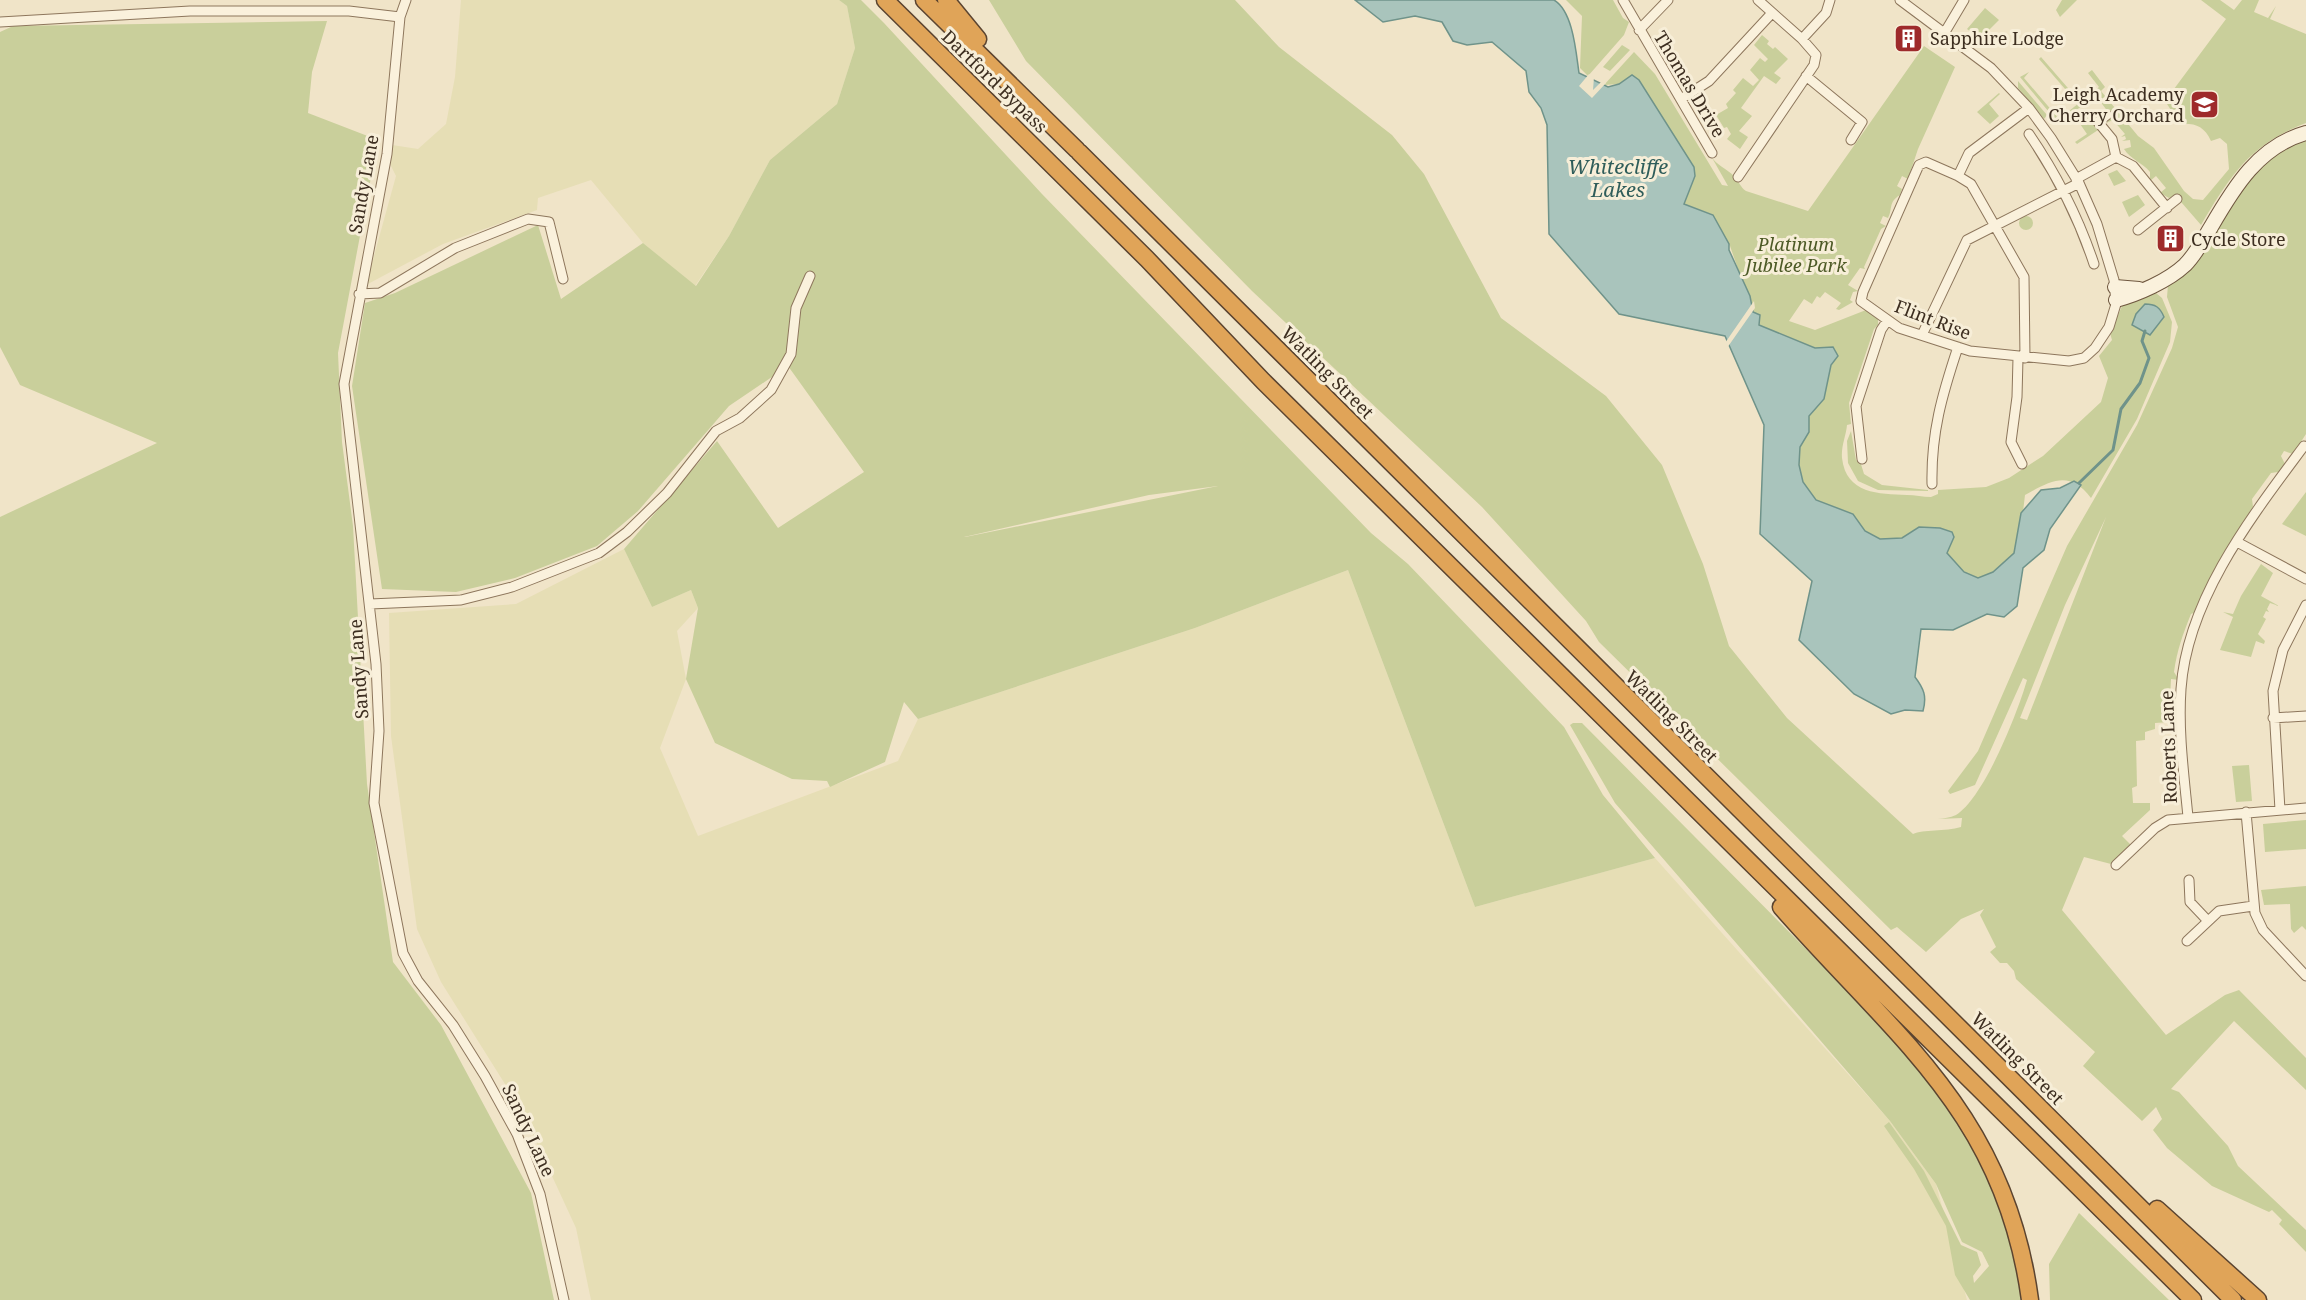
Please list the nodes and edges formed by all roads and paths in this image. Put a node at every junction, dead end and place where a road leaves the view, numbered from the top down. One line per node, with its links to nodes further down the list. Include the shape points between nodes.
1 (195, 0): 12 (street)
2 (406, 0): 14 (street, Sandy Lane)
3 (885, 0): 56 (highway, Dartford Bypass)
4 (924, 0): 27 (highway, Dartford Bypass)
5 (946, 0): 27 (highway)
6 (1623, 0): 16 (street, Thomas Drive)
7 (1668, 0): 16 (street)
8 (1758, 0): 13 (street)
9 (1830, 0): 18 (street, via 1826,13)
10 (1900, 0): 17 (street)
11 (1964, 0): 17 (street)
12 (190, 11): 14 (street, via 349,11); 15 (street)
13 (1772, 13): 18 (street); 20 (street, via 1709,81)
14 (400, 17): 41 (street, Sandy Lane, via 387,154)
15 (0, 22)
16 (1639, 30): 20 (street, Thomas Drive)
17 (1945, 32): 21 (street, via 1990,68)
18 (1802, 39): 19 (street, via 1816,55)
19 (1806, 76): 25 (street, via 1863,122); 30 (street)
20 (1681, 99): 26 (street, Thomas Drive)
21 (2028, 108): 29 (street, via 1969,153); 31 (street)
22 (2107, 115): 28 (street, via 2098,122 2112,139)
23 (2306, 133): 40 (street, via 2276,145 2243,176 2183,266 2166,279 2139,290)
24 (2029, 134): 32 (street)
25 (1851, 140)
26 (1712, 153)
27 (1080, 154): 67 (highway, Watling Street)
28 (2116, 158): 31 (street); 34 (street, via 2132,166)
29 (1958, 176): 35 (street, via 1971,184); 42 (street, Flint Rise, via 1926,162 1919,166 1861,301)
30 (1738, 177)
31 (2077, 181): 32 (street); 40 (street, via 2101,236)
32 (2065, 190): 35 (street); 37 (street)
33 (2177, 199): 34 (street)
34 (2167, 208): 36 (street)
35 (1993, 225): 43 (street, via 1966,241); 45 (street, via 2001,232 2024,277)
36 (2138, 230)
37 (2094, 264)
38 (810, 276): 52 (street, via 796,308 791,354 771,390 740,418 716,431 667,493 599,553 512,587 461,600)
39 (563, 279): 41 (street, via 549,222 528,219 454,248 380,293)
40 (2115, 293): 45 (street, Flint Rise, via 2107,331 2086,357 2072,361)
41 (359, 294): 52 (street, Sandy Lane, via 344,384)
42 (1887, 321): 43 (street, Flint Rise); 47 (street, via 1856,406)
43 (1922, 335): 44 (street, Flint Rise)
44 (1958, 347): 45 (street, Flint Rise); 49 (street, via 1937,415)
45 (2021, 358): 48 (street, via 2011,442)
46 (2304, 446): 50 (street, Roberts Lane, via 2252,515)
47 (1862, 459)
48 (2022, 464)
49 (1932, 484)
50 (2237, 542): 51 (street); 60 (street, Roberts Lane, via 2195,621 2187,652 2180,718)
51 (2306, 579)
52 (370, 604): 68 (street, Sandy Lane, via 379,731 374,803 404,953 417,981 453,1025 485,1076 516,1134 540,1194)
53 (2306, 605): 55 (street, via 2277,670)
54 (2306, 716): 55 (street)
55 (2273, 718): 58 (street)
56 (1679, 792): 69 (highway, via 1799,928 1902,1035 1954,1100 1983,1147 2007,1201 2022,1248); 70 (highway)
57 (2306, 808): 58 (street)
58 (2280, 810): 59 (street)
59 (2246, 812): 60 (street); 63 (street)
60 (2188, 817): 61 (street, via 2157,826)
61 (2116, 865)
62 (2189, 880): 64 (street, via 2190,902)
63 (2253, 906): 64 (street, via 2220,910); 66 (street, via 2261,927)
64 (2208, 921): 65 (street)
65 (2187, 941)
66 (2306, 976)
67 (1994, 1061): 71 (highway, Watling Street); 72 (highway)
68 (564, 1300)
69 (2030, 1300)
70 (2193, 1300)
71 (2233, 1300)
72 (2258, 1300)

